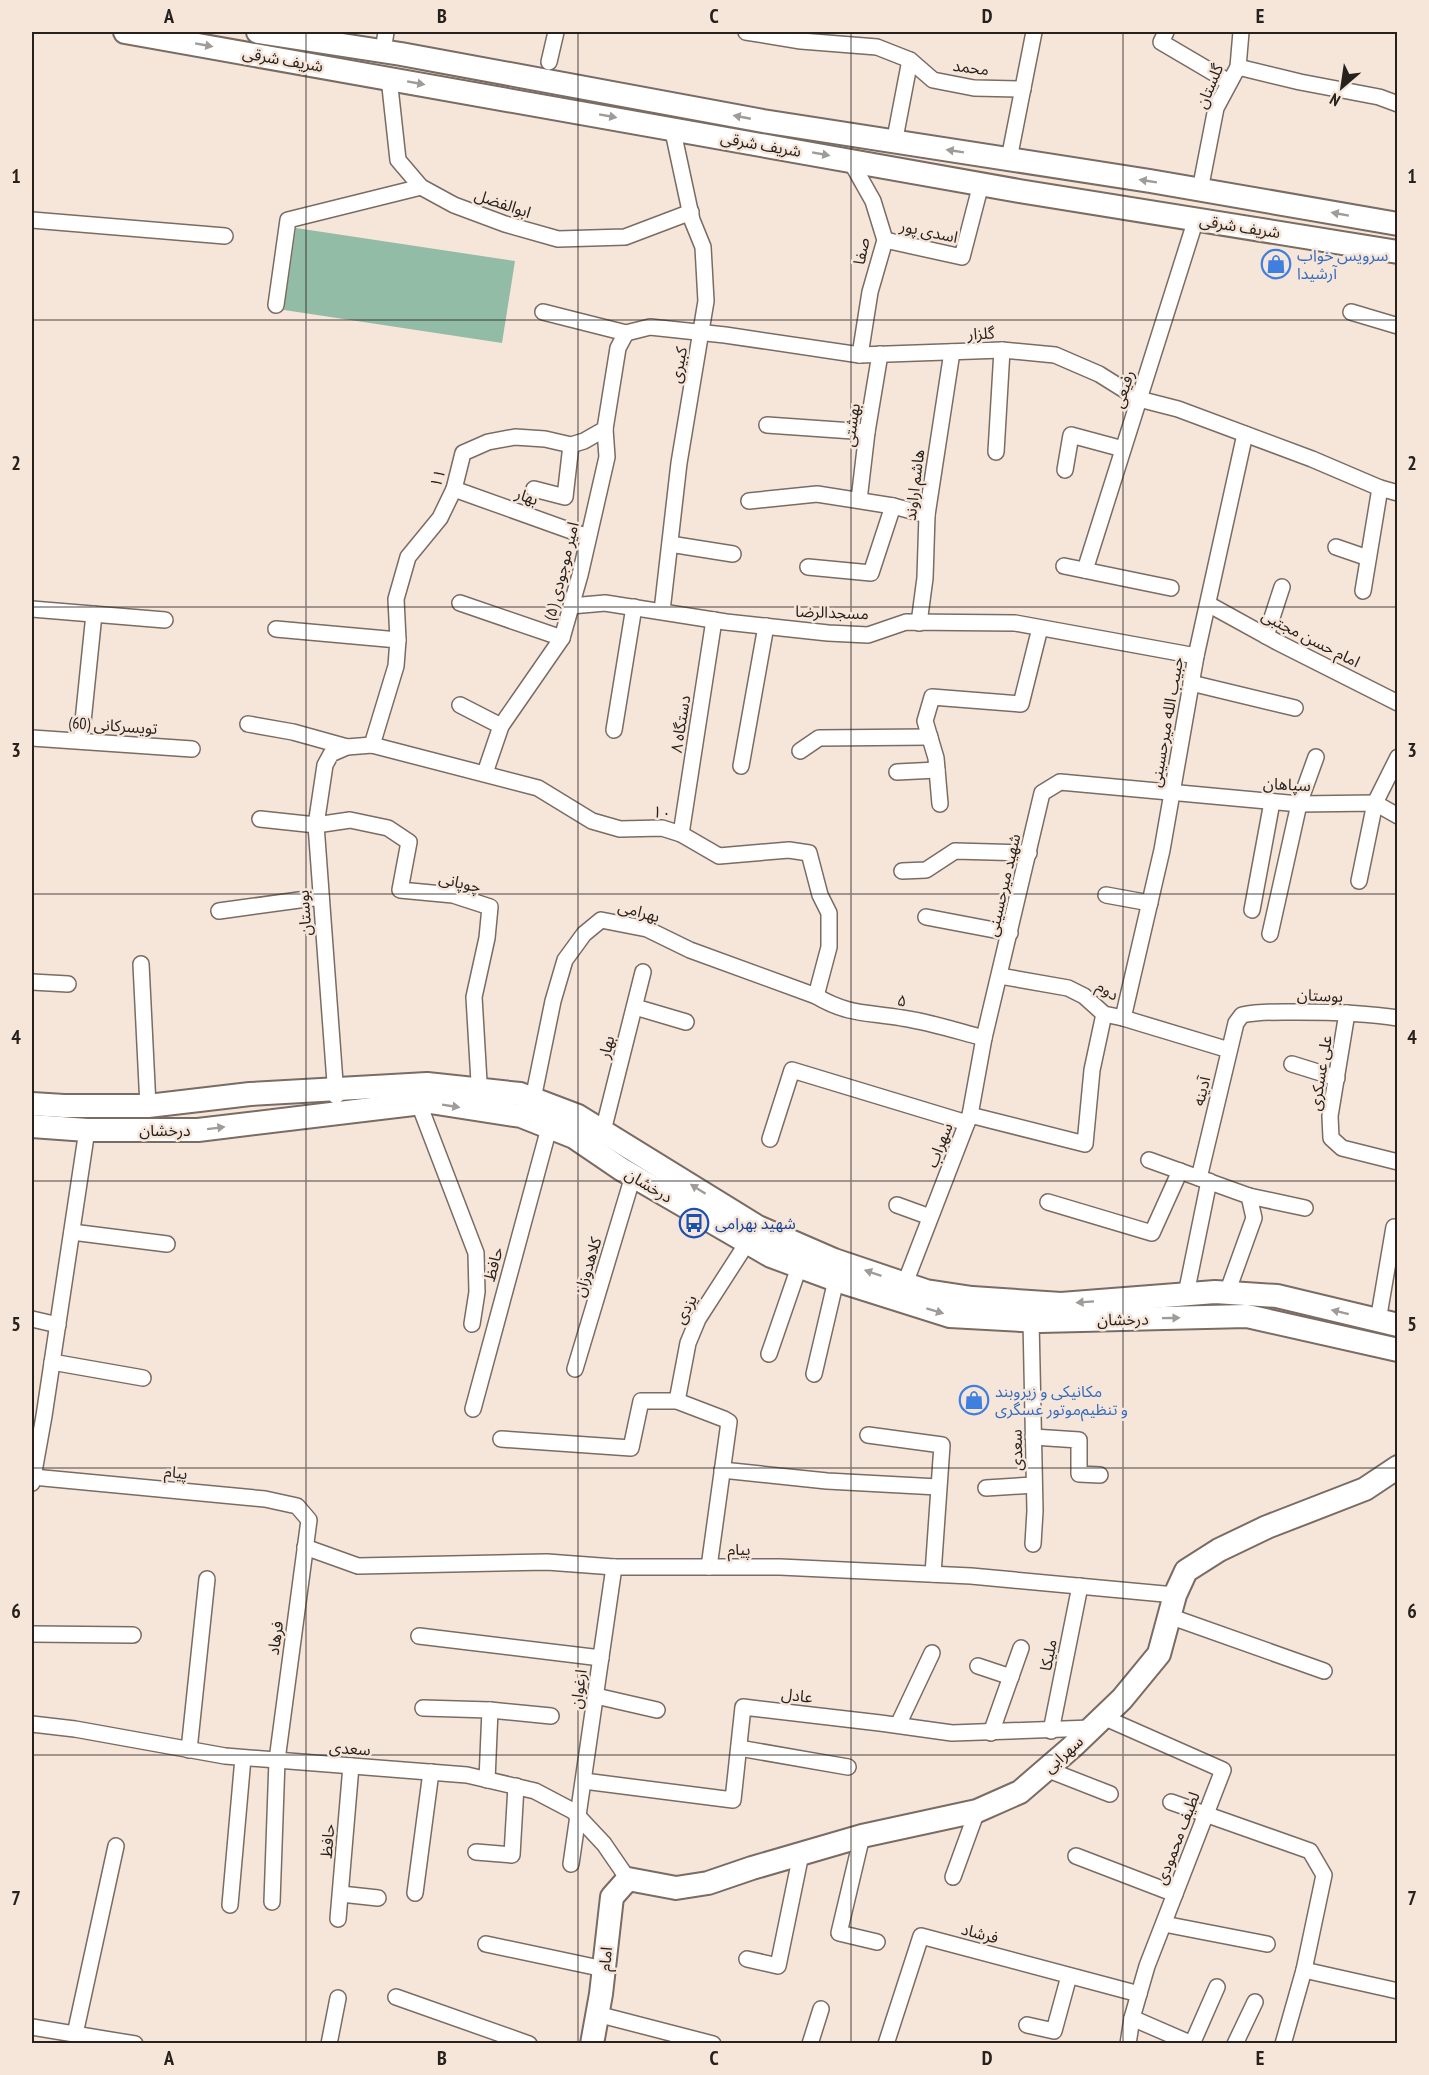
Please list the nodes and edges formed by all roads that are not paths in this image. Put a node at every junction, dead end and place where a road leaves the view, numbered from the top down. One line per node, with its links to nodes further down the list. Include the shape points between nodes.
1 (125, 32): 12 (main road, شریف شرقی, one-way to 12)
2 (258, 32): 8 (main road, شریف شرقی)
3 (556, 32): 11 (street)
4 (753, 32): 9 (street, محمد, via 801,41 877,47)
5 (1034, 32): 14 (street)
6 (1166, 32): 13 (street, via 1161,42)
7 (1242, 32): 10 (street, گلستان)
8 (385, 41): 11 (main road, شریف شرقی)
9 (910, 60): 14 (street, محمد, via 933,80 974,88); 18 (street)
10 (1238, 67): 13 (street, گلستان); 15 (street)
11 (547, 71): 16 (main road); 19 (main road, شریف شرقی, one-way to 11, via 763,121)
12 (389, 78): 16 (main road, شریف شرقی, one-way to 16); 22 (street, ابوالفضل, via 398,160)
13 (1229, 82): 23 (street, گلستان, via 1216,108)
14 (1023, 89): 19 (street)
15 (1398, 104)
16 (541, 105): 17 (main road, شریف شرقی, one-way to 17)
17 (672, 128): 20 (main road, شریف شرقی, one-way to 20); 24 (street, کبیری)
18 (896, 133)
19 (1009, 159): 23 (main road, شریف شرقی, one-way to 19)
20 (850, 160): 21 (main road, شریف شرقی); 29 (street, صفا, via 873,201)
21 (981, 184): 25 (main road, شریف شرقی); 29 (street, اسدی پور, via 962,257)
22 (421, 187): 24 (street, ابوالفضل, via 454,205 558,239 625,237); 31 (street, via 288,220)
23 (1200, 190): 27 (main road, شریف شرقی, one-way to 23)
24 (691, 212): 35 (street, کبیری, via 703,247 706,301)
25 (1196, 219): 30 (main road, شریف شرقی); 41 (street, رفیعی)
26 (32, 220): 28 (street)
27 (1397, 223): 30 (main road)
28 (225, 236)
29 (885, 240): 40 (street, صفا, via 870,292)
30 (1395, 252)
31 (276, 305)
32 (543, 312): 36 (street, گلزار)
33 (1351, 312): 34 (street)
34 (1398, 326)
35 (702, 332): 36 (street, گلزار, via 650,327); 40 (street, گلزار); 59 (street, کبیری, via 679,463)
36 (626, 333): 43 (street, via 618,348)
37 (1002, 350): 38 (street, گلزار); 41 (street, گلزار, via 1055,355 1099,374); 48 (street)
38 (952, 352): 39 (street, گلزار); 57 (street, هاشم اراوند)
39 (880, 354): 40 (street, گلزار); 44 (street, بهشتی)
40 (860, 355)
41 (1139, 399): 45 (street, گلزار); 47 (street, رفیعی)
42 (767, 424): 44 (street)
43 (604, 429): 46 (street); 58 (street, امیر موجودی (۵), via 607,457)
44 (867, 432): 54 (street, بهشتی)
45 (1245, 434): 50 (street, گلزار); 70 (street, حبیب الله میرحسینی)
46 (571, 446): 51 (street, ۱۱, via 515,436 488,441 463,453); 52 (street, via 565,497)
47 (1123, 449): 49 (street, via 1071,435); 65 (street, رفیعی)
48 (996, 452)
49 (1065, 470)
50 (1380, 488): 53 (street, گلزار); 62 (street)
51 (454, 489): 58 (street, بهار); 84 (street, ۱۱, via 440,518 408,557 396,599)
52 (534, 489)
53 (1398, 493)
54 (859, 500): 55 (street, via 817,494); 56 (street)
55 (749, 501)
56 (893, 506): 57 (street); 64 (street, via 871,573)
57 (927, 515): 78 (street, هاشم اراوند)
58 (588, 537): 71 (street, امیر موجودی (۵))
59 (670, 544): 61 (street); 74 (street, کبیری)
60 (1336, 548): 62 (street)
61 (733, 554)
62 (1368, 558): 68 (street)
63 (1064, 566): 65 (street)
64 (808, 567)
65 (1085, 570): 67 (street)
66 (1282, 587): 82 (street)
67 (1172, 588)
68 (1362, 591)
69 (460, 603): 83 (street)
70 (1208, 604): 82 (street, امام حسن مجتبی); 85 (street, حبیب الله میرحسینی)
71 (571, 606): 72 (street, مسجدالرضا, via 604,603); 83 (street, امیر موجودی (۵))
72 (634, 607): 74 (street, مسجدالرضا); 92 (street)
73 (32, 609): 75 (street)
74 (662, 611): 77 (street, مسجدالرضا)
75 (94, 614): 76 (street); 95 (street)
76 (165, 620)
77 (714, 620): 79 (street, مسجدالرضا); 114 (street, ۸ دستگاه)
78 (919, 623): 79 (street, مسجدالرضا, via 906,622 868,635); 80 (street, مسجدالرضا, via 1014,623)
79 (766, 626): 102 (street)
80 (1040, 628): 85 (street, مسجدالرضا); 93 (street, via 1022,704 932,697 925,721)
81 (276, 629): 84 (street)
82 (1266, 636): 87 (street, امام حسن مجتبی)
83 (562, 638): 91 (street, امیر موجودی (۵))
84 (398, 639): 96 (street, ۱۱, via 396,666)
85 (1196, 656): 86 (street, حبیب الله میرحسینی)
86 (1191, 683): 89 (street); 106 (street, حبیب الله میرحسینی)
87 (1398, 703)
88 (460, 705): 91 (street)
89 (1295, 708)
90 (248, 724): 97 (street)
91 (501, 726): 105 (street, امیر موجودی (۵))
92 (614, 730)
93 (930, 737): 99 (street, via 819,738); 103 (street)
94 (32, 738): 95 (street, تویسرکانی (60))
95 (81, 741): 98 (street, تویسرکانی (60))
96 (372, 745): 97 (street); 105 (street, ۱۰)
97 (347, 747): 113 (street, بوستان, via 332,754 325,765)
98 (192, 748)
99 (800, 751)
100 (1316, 757): 110 (street)
101 (1398, 757): 108 (street)
102 (741, 766)
103 (937, 770): 104 (street); 109 (street)
104 (897, 772)
105 (485, 773): 114 (street, ۱۰, via 538,788 592,821 620,829 662,828)
106 (1172, 793): 107 (street, سپاهان); 115 (street, شهید میرحسینی, via 1060,782 1042,793); 120 (street, حبیب الله میرحسینی)
107 (1272, 802): 110 (street, سپاهان); 122 (street)
108 (1375, 803): 110 (street, سپاهان); 111 (street); 117 (street)
109 (940, 804)
110 (1299, 804): 125 (street)
111 (1398, 816)
112 (260, 819): 113 (street)
113 (316, 825): 119 (street, بوستان); 145 (street, چوپانی, via 350,820 388,828 409,842 400,890 453,895 490,908 474,998)
114 (681, 834): 131 (street, ۱۰, via 719,856 789,850 809,853 829,913 829,947)
115 (1029, 853): 116 (street, via 955,851 926,870); 124 (street, شهید میرحسینی)
116 (902, 871)
117 (1359, 881)
118 (1106, 895): 120 (street)
119 (321, 897): 121 (street); 143 (street, بوستان)
120 (1150, 903): 136 (street, حبیب الله میرحسینی)
121 (219, 910)
122 (1252, 910)
123 (926, 917): 124 (street)
124 (1011, 933): 128 (street, شهید میرحسینی)
125 (1270, 934)
126 (141, 964): 148 (street)
127 (643, 972): 132 (street, بهار)
128 (1000, 976): 134 (street, دوم, via 1068,988); 139 (street, شهید میرحسینی)
129 (32, 982): 130 (street)
130 (68, 984)
131 (816, 996): 139 (street, ۵, via 834,1007); 144 (street, بهرامی, via 700,954 646,929 601,920 584,934 565,960)
132 (635, 1007): 138 (street); 154 (street, بهار)
133 (1347, 1013): 135 (street, بوستان); 137 (street, بوستان); 142 (street, علی عسکری)
134 (1104, 1014): 136 (street, دوم); 150 (street, سهراب, via 1092,1070 1085,1144)
135 (1242, 1014): 140 (street, آدینه)
136 (1123, 1018): 140 (street, دوم)
137 (1398, 1018)
138 (686, 1022)
139 (984, 1038): 150 (street, شهید میرحسینی)
140 (1229, 1050): 160 (street, آدینه)
141 (1292, 1065): 142 (street)
142 (1337, 1078): 157 (street, علی عسکری, via 1330,1116 1331,1138 1342,1148)
143 (335, 1089): 145 (main road, درخشان, via 427,1084); 148 (main road, درخشان); 149 (street, بوستان)
144 (533, 1099): 145 (main road, درخشان, via 520,1094); 154 (main road, درخشان, via 578,1116)
145 (480, 1100): 147 (main road, درخشان, one-way to 145); 152 (main road, درخشان)
146 (32, 1104): 148 (main road, درخشان)
147 (418, 1104): 149 (main road, درخشان); 178 (street, via 476,1253 477,1292)
148 (148, 1106)
149 (337, 1113): 153 (main road, درخشان, one-way to 149, via 198,1130)
150 (969, 1119): 155 (street, via 792,1070); 165 (street, سهراب)
151 (32, 1126): 153 (main road, درخشان)
152 (549, 1128): 159 (main road, درخشان, via 574,1137); 187 (street, حافظ)
153 (87, 1130): 167 (street)
154 (603, 1131): 172 (main road, درخشان, one-way to 154, via 758,1227)
155 (770, 1139)
156 (1149, 1160): 158 (street)
157 (1398, 1162)
158 (1180, 1171): 160 (street); 162 (street, via 1152,1233)
159 (633, 1176): 168 (main road, درخشان); 183 (street, کلاهدوزان)
160 (1204, 1179): 161 (street); 174 (street, آدینه)
161 (1249, 1196): 164 (street); 173 (street, via 1254,1218)
162 (1048, 1202)
163 (897, 1205): 165 (street)
164 (1305, 1209)
165 (930, 1217): 172 (street, سهراب)
166 (1394, 1227): 177 (street)
167 (72, 1232): 169 (street); 179 (street)
168 (747, 1243): 170 (main road, درخشان); 186 (street, یزدی, via 698,1319 688,1343)
169 (166, 1244)
170 (799, 1267): 171 (main road, درخشان); 181 (street)
171 (836, 1280): 172 (main road, درخشان); 184 (street)
172 (902, 1292): 174 (main road, درخشان, one-way to 172, via 1061,1304); 176 (main road, درخشان, one-way to 176, via 950,1316)
173 (1227, 1293): 174 (main road, درخشان); 177 (main road, درخشان, one-way to 173, via 1277,1296)
174 (1186, 1294)
175 (32, 1319): 179 (street)
176 (1031, 1320): 180 (main road, درخشان, one-way to 180, via 1247,1316); 189 (street, سعدی)
177 (1388, 1323)
178 (472, 1324)
179 (58, 1325): 182 (street)
180 (1398, 1350)
181 (769, 1354)
182 (52, 1362): 185 (street); 194 (street)
183 (575, 1369)
184 (814, 1374)
185 (143, 1378)
186 (677, 1401): 190 (street, via 641,1401 631,1448); 192 (street, via 729,1422)
187 (473, 1409)
188 (868, 1435): 196 (street, via 942,1445)
189 (1033, 1437): 193 (street, via 1080,1440 1079,1474); 195 (street, سعدی)
190 (501, 1439)
191 (1398, 1467): 206 (main road, سهرابی, via 1365,1489 1219,1550 1186,1571)
192 (722, 1470): 196 (street); 202 (street)
193 (1100, 1475)
194 (32, 1480): 198 (street, پیام, via 265,1499 297,1506)
195 (1034, 1485): 197 (street); 199 (street, سعدی)
196 (938, 1488): 203 (street)
197 (986, 1488)
198 (309, 1520): 200 (street, فرهاد)
199 (1033, 1544)
200 (305, 1547): 201 (street, پیام, via 358,1566 547,1562); 229 (street, فرهاد)
201 (614, 1567): 202 (street, پیام); 212 (street, ارغوان)
202 (709, 1567): 203 (street, پیام)
203 (933, 1574): 205 (street, پیام)
204 (207, 1580): 227 (street)
205 (1080, 1586): 206 (street, پیام); 224 (street, ملیکا)
206 (1172, 1606): 214 (street, پیام); 221 (main road, سهرابی, via 1159,1654)
207 (32, 1634): 208 (street)
208 (133, 1635)
209 (419, 1636): 212 (street)
210 (1021, 1648): 215 (street)
211 (932, 1653): 223 (street)
212 (601, 1658): 216 (street, ارغوان)
213 (978, 1666): 215 (street)
214 (1324, 1671)
215 (1011, 1677): 225 (street)
216 (596, 1696): 219 (street); 235 (street, ارغوان)
217 (423, 1707): 218 (street)
218 (490, 1710): 220 (street); 234 (street)
219 (657, 1710)
220 (551, 1716)
221 (1097, 1722): 224 (street, عادل); 232 (main road, سهرابی); 241 (street, لطیف محمودی, via 1223,1770)
222 (32, 1724): 227 (street, سعدی)
223 (898, 1725): 225 (street, عادل, via 951,1733); 226 (street, عادل, via 743,1707)
224 (1051, 1731): 225 (street, عادل)
225 (991, 1733)
226 (739, 1748): 231 (street); 235 (street, عادل, via 733,1800)
227 (189, 1750): 228 (street, سعدی)
228 (243, 1758): 229 (street, سعدی); 255 (street)
229 (277, 1760): 230 (street, سعدی); 254 (street, فرهاد)
230 (351, 1766): 233 (street, سعدی); 251 (street, حافظ)
231 (848, 1767)
232 (1046, 1769): 237 (street); 239 (main road, سهرابی, via 1020,1792)
233 (431, 1772): 234 (street, سعدی); 250 (street)
234 (487, 1780): 236 (street, سعدی)
235 (584, 1781): 240 (street, ارغوان)
236 (516, 1786): 240 (street, سعدی, via 535,1791); 244 (street, via 512,1855)
237 (1110, 1794)
238 (1171, 1802): 241 (street)
239 (977, 1811): 242 (main road, سهرابی); 248 (street)
240 (578, 1816): 247 (street, ارغوان); 249 (street, سعدی)
241 (1205, 1816): 252 (street, لطیف محمودی); 263 (street, via 1310,1851 1324,1875)
242 (862, 1836): 245 (main road, سهرابی); 258 (street, via 839,1933)
243 (116, 1846): 276 (street)
244 (476, 1852)
245 (801, 1854): 249 (main road, سهرابی, via 708,1883 676,1888); 261 (street, via 777,1966)
246 (1076, 1856): 252 (street)
247 (571, 1864)
248 (953, 1877)
249 (628, 1879): 262 (main road, امام, via 612,1897)
250 (416, 1893)
251 (340, 1894): 253 (street); 256 (street, حافظ)
252 (1175, 1894): 257 (street, لطیف محمودی)
253 (378, 1898)
254 (272, 1902)
255 (230, 1905)
256 (339, 1919)
257 (1164, 1924): 260 (street); 267 (street, لطیف محمودی)
258 (877, 1942)
259 (486, 1944): 262 (street)
260 (1267, 1944)
261 (747, 1959)
262 (604, 1969): 272 (main road, امام)
263 (1304, 1970): 266 (street); 288 (street)
264 (1069, 1976): 267 (street, فرشاد); 274 (street, via 1054,2031); 284 (street, فرشاد, via 921,1936)
265 (1217, 1988): 286 (street)
266 (1398, 1991)
267 (1139, 1994): 273 (street, لطیف محمودی)
268 (396, 1997): 280 (street)
269 (338, 1998): 279 (street)
270 (1255, 2002): 287 (street)
271 (821, 2009): 283 (street)
272 (597, 2014): 281 (main road, امام); 282 (street)
273 (1132, 2018): 285 (street, لطیف محمودی); 286 (street)
274 (1026, 2025)
275 (32, 2027): 276 (street)
276 (75, 2034): 277 (street)
277 (110, 2041): 278 (street)
278 (135, 2043)
279 (329, 2043)
280 (529, 2043)
281 (592, 2043)
282 (713, 2043)
283 (810, 2043)
284 (886, 2043)
285 (1128, 2043)
286 (1192, 2043)
287 (1235, 2043)
288 (1282, 2043)

